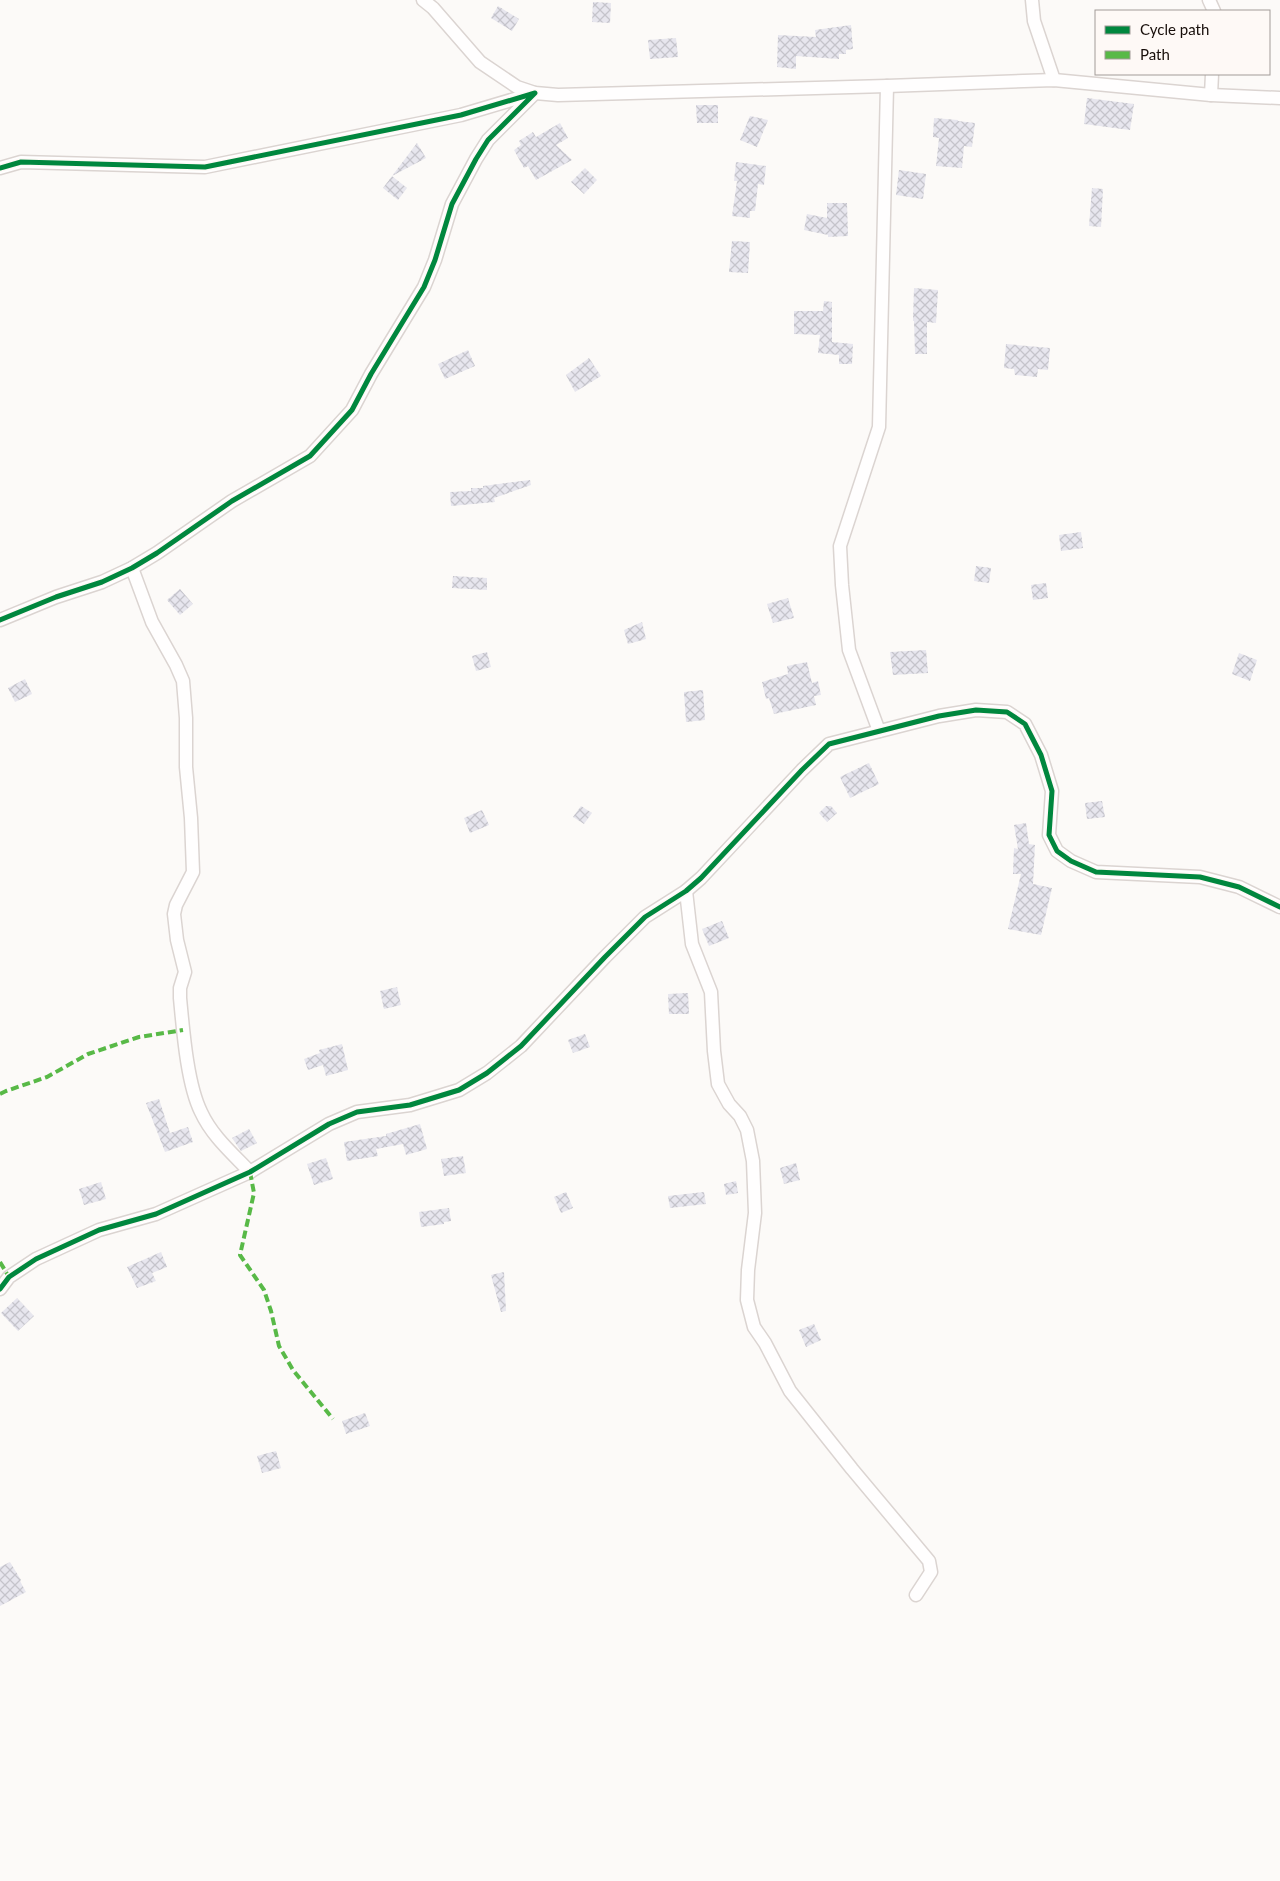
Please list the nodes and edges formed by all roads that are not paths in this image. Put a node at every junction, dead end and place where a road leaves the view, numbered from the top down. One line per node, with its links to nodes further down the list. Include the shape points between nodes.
1 (1032, 0): 4 (street, via 1034,21)
2 (430, 3): 6 (street, via 480,62 517,87)
3 (1212, 75): 7 (street)
4 (1054, 80): 5 (street); 7 (street)
5 (887, 86): 6 (street); 12 (street, via 879,428 840,546 849,650)
6 (535, 94): 9 (street, via 461,115 205,167 21,162); 10 (street, via 488,140 476,159 452,204 424,287 352,410 310,456 232,501)
7 (1211, 95): 8 (street)
8 (1280, 98)
9 (0, 168)
10 (132, 568): 11 (street); 15 (street, via 152,622 183,682 193,872 174,914 176,940 185,972 180,998 192,1084 200,1111 218,1139)
11 (0, 620)
12 (879, 731): 13 (street, via 829,744); 14 (street, via 976,710 1007,712 1025,724 1041,755 1052,791 1049,834 1057,851 1071,861 1096,872 1200,877 1239,887)
13 (686, 891): 15 (street, via 645,917 521,1046 487,1073 459,1090 410,1105 357,1112 329,1124); 17 (street, via 692,944 711,992 718,1084 747,1130 753,1161 755,1213 747,1300 754,1327 790,1391 929,1561 931,1572)
14 (1280, 907)
15 (250, 1172): 16 (street, via 156,1214 100,1230 36,1259 9,1277)
16 (0, 1289)
17 (916, 1595)

